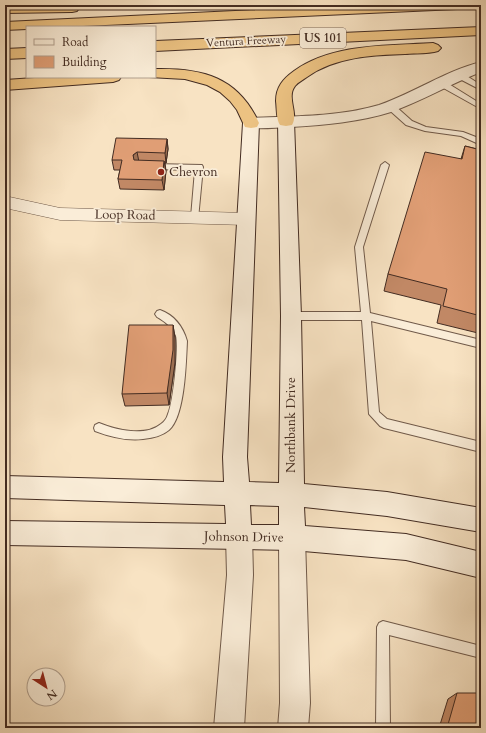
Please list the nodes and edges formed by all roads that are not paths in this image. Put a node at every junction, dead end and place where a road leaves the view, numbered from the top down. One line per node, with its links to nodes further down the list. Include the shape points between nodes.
1 (457, 5): 3 (highway, US 101)
2 (5, 9): 3 (highway, via 103,8)
3 (181, 17): 4 (highway, US 101)
4 (5, 26)
5 (481, 31): 7 (highway, Ventura Freeway / US 101)
6 (481, 44): 19 (highway, via 374,52 326,61 304,71 288,84 285,91)
7 (156, 46)
8 (26, 53): 9 (highway)
9 (5, 54)
10 (481, 68): 12 (main road)
11 (156, 74): 20 (highway, via 190,75 210,80 239,99)
12 (459, 75): 14 (main road); 16 (lane)
13 (100, 78): 15 (highway)
14 (441, 83): 17 (main road); 18 (lane)
15 (5, 85)
16 (481, 88)
17 (390, 106): 19 (main road, via 330,120); 21 (lane, via 409,123 425,129 463,134)
18 (481, 107)
19 (286, 121): 20 (main road); 28 (main road, Northbank Drive)
20 (251, 123): 26 (main road)
21 (481, 142)
22 (385, 165): 29 (lane, via 358,247)
23 (146, 167): 25 (lane, via 199,167)
24 (5, 202): 25 (street, Loop Road, via 60,214)
25 (195, 217): 26 (street, Loop Road)
26 (247, 219): 34 (main road)
27 (160, 314): 31 (lane, via 177,327 182,342 176,410 171,421 153,434 114,434)
28 (291, 316): 29 (lane); 35 (main road, Northbank Drive)
29 (366, 316): 30 (lane); 32 (lane, via 374,414 384,423)
30 (481, 344)
31 (99, 428)
32 (481, 447)
33 (5, 487): 34 (main road)
34 (235, 493): 35 (main road); 38 (main road)
35 (292, 495): 36 (main road, via 418,508); 39 (main road, Northbank Drive)
36 (481, 520)
37 (5, 533): 38 (main road, Johnson Drive)
38 (239, 536): 39 (main road, Johnson Drive); 42 (main road, via 240,575)
39 (292, 538): 40 (main road, Johnson Drive, via 406,547); 43 (main road, Northbank Drive, via 295,703)
40 (481, 565)
41 (481, 652): 44 (lane, via 383,627)
42 (229, 728)
43 (293, 728)
44 (383, 728)

